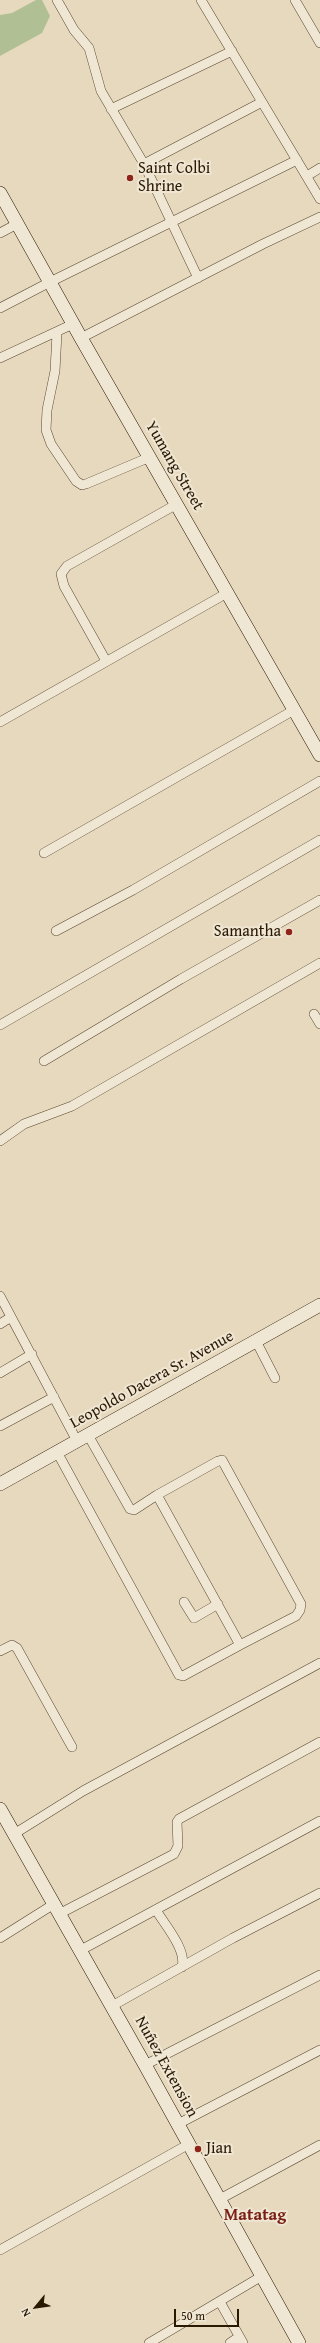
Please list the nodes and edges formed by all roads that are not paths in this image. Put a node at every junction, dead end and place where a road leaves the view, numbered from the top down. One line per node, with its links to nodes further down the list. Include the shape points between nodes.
1 (57, 0): 7 (street, via 74,30 89,48 98,84)
2 (201, 0): 5 (street)
3 (295, 0): 4 (street)
4 (320, 43)
5 (232, 51): 6 (street); 7 (street)
6 (262, 102): 8 (street); 9 (street)
7 (111, 109): 9 (street)
8 (297, 160): 11 (street); 15 (street)
9 (144, 164): 15 (street)
10 (320, 168): 11 (street)
11 (307, 176): 13 (street)
12 (0, 193): 16 (main road, Yumang Street)
13 (320, 198)
14 (320, 217): 18 (street)
15 (170, 222): 18 (street); 19 (street)
16 (18, 224): 17 (street); 19 (main road, Yumang Street)
17 (0, 233)
18 (198, 278): 23 (street)
19 (50, 282): 20 (street); 21 (main road, Yumang Street)
20 (0, 308)
21 (73, 324): 22 (street); 23 (main road, Yumang Street)
22 (57, 332): 24 (street); 25 (street, via 55,371 47,410 46,430 51,444 76,481 82,485 86,484)
23 (81, 338): 25 (main road, Yumang Street)
24 (0, 358)
25 (150, 456): 26 (main road, Yumang Street)
26 (177, 504): 27 (main road, Yumang Street); 28 (street, via 68,566 61,574 64,586)
27 (228, 593): 28 (street); 29 (main road, Yumang Street)
28 (106, 661): 30 (street)
29 (294, 710): 31 (main road, Yumang Street); 34 (street)
30 (0, 722)
31 (320, 755)
32 (320, 781): 36 (street)
33 (320, 840): 40 (street)
34 (44, 853)
35 (320, 900): 41 (street)
36 (56, 931)
37 (320, 963): 42 (street, via 72,1106 24,1124)
38 (314, 1014): 39 (street)
39 (320, 1024)
40 (0, 1025)
41 (44, 1061)
42 (0, 1141)
43 (0, 1296): 45 (street)
44 (320, 1305): 47 (main road, Leopoldo Dacera Sr. Avenue)
45 (12, 1317): 46 (street); 48 (street)
46 (0, 1324)
47 (256, 1341): 50 (street); 53 (main road, Leopoldo Dacera Sr. Avenue)
48 (32, 1354): 49 (street); 51 (street)
49 (0, 1373)
50 (275, 1378)
51 (54, 1397): 52 (street); 53 (street)
52 (0, 1426)
53 (83, 1438): 54 (main road, Leopoldo Dacera Sr. Avenue); 56 (street, via 130,1509 134,1510)
54 (57, 1452): 55 (main road, Leopoldo Dacera Sr. Avenue); 59 (street, via 179,1675 183,1676)
55 (0, 1484)
56 (157, 1494): 58 (street); 59 (street, via 222,1460 301,1604 296,1616)
57 (184, 1602): 58 (street, via 194,1618)
58 (218, 1604): 59 (street)
59 (240, 1645)
60 (0, 1651): 63 (street, via 12,1646 18,1648)
61 (320, 1663): 66 (street, via 83,1791)
62 (320, 1742): 68 (street, via 179,1820 178,1846 174,1854)
63 (72, 1747)
64 (0, 1809): 66 (main road, Nuñez Extension)
65 (320, 1821): 69 (street)
66 (14, 1834): 68 (main road, Nuñez Extension)
67 (320, 1893): 72 (street)
68 (56, 1910): 70 (street); 71 (main road, Nuñez Extension)
69 (156, 1910): 71 (street); 72 (street, via 181,1950 184,1960)
70 (0, 1938)
71 (80, 1950): 74 (main road, Nuñez Extension)
72 (182, 1967): 74 (street)
73 (320, 1975): 76 (street)
74 (112, 2006): 76 (main road, Nuñez Extension)
75 (320, 2050): 77 (street)
76 (145, 2065): 77 (main road, Nuñez Extension)
77 (178, 2124): 78 (main road, Nuñez Extension)
78 (190, 2144): 80 (main road, Nuñez Extension); 81 (street)
79 (320, 2145): 80 (street)
80 (220, 2199): 82 (main road, Nuñez Extension)
81 (0, 2250)
82 (262, 2276): 83 (street); 87 (main road, Nuñez Extension)
83 (220, 2302): 84 (street); 85 (street)
84 (241, 2340): 86 (street)
85 (148, 2343)
86 (230, 2343)
87 (299, 2343)

